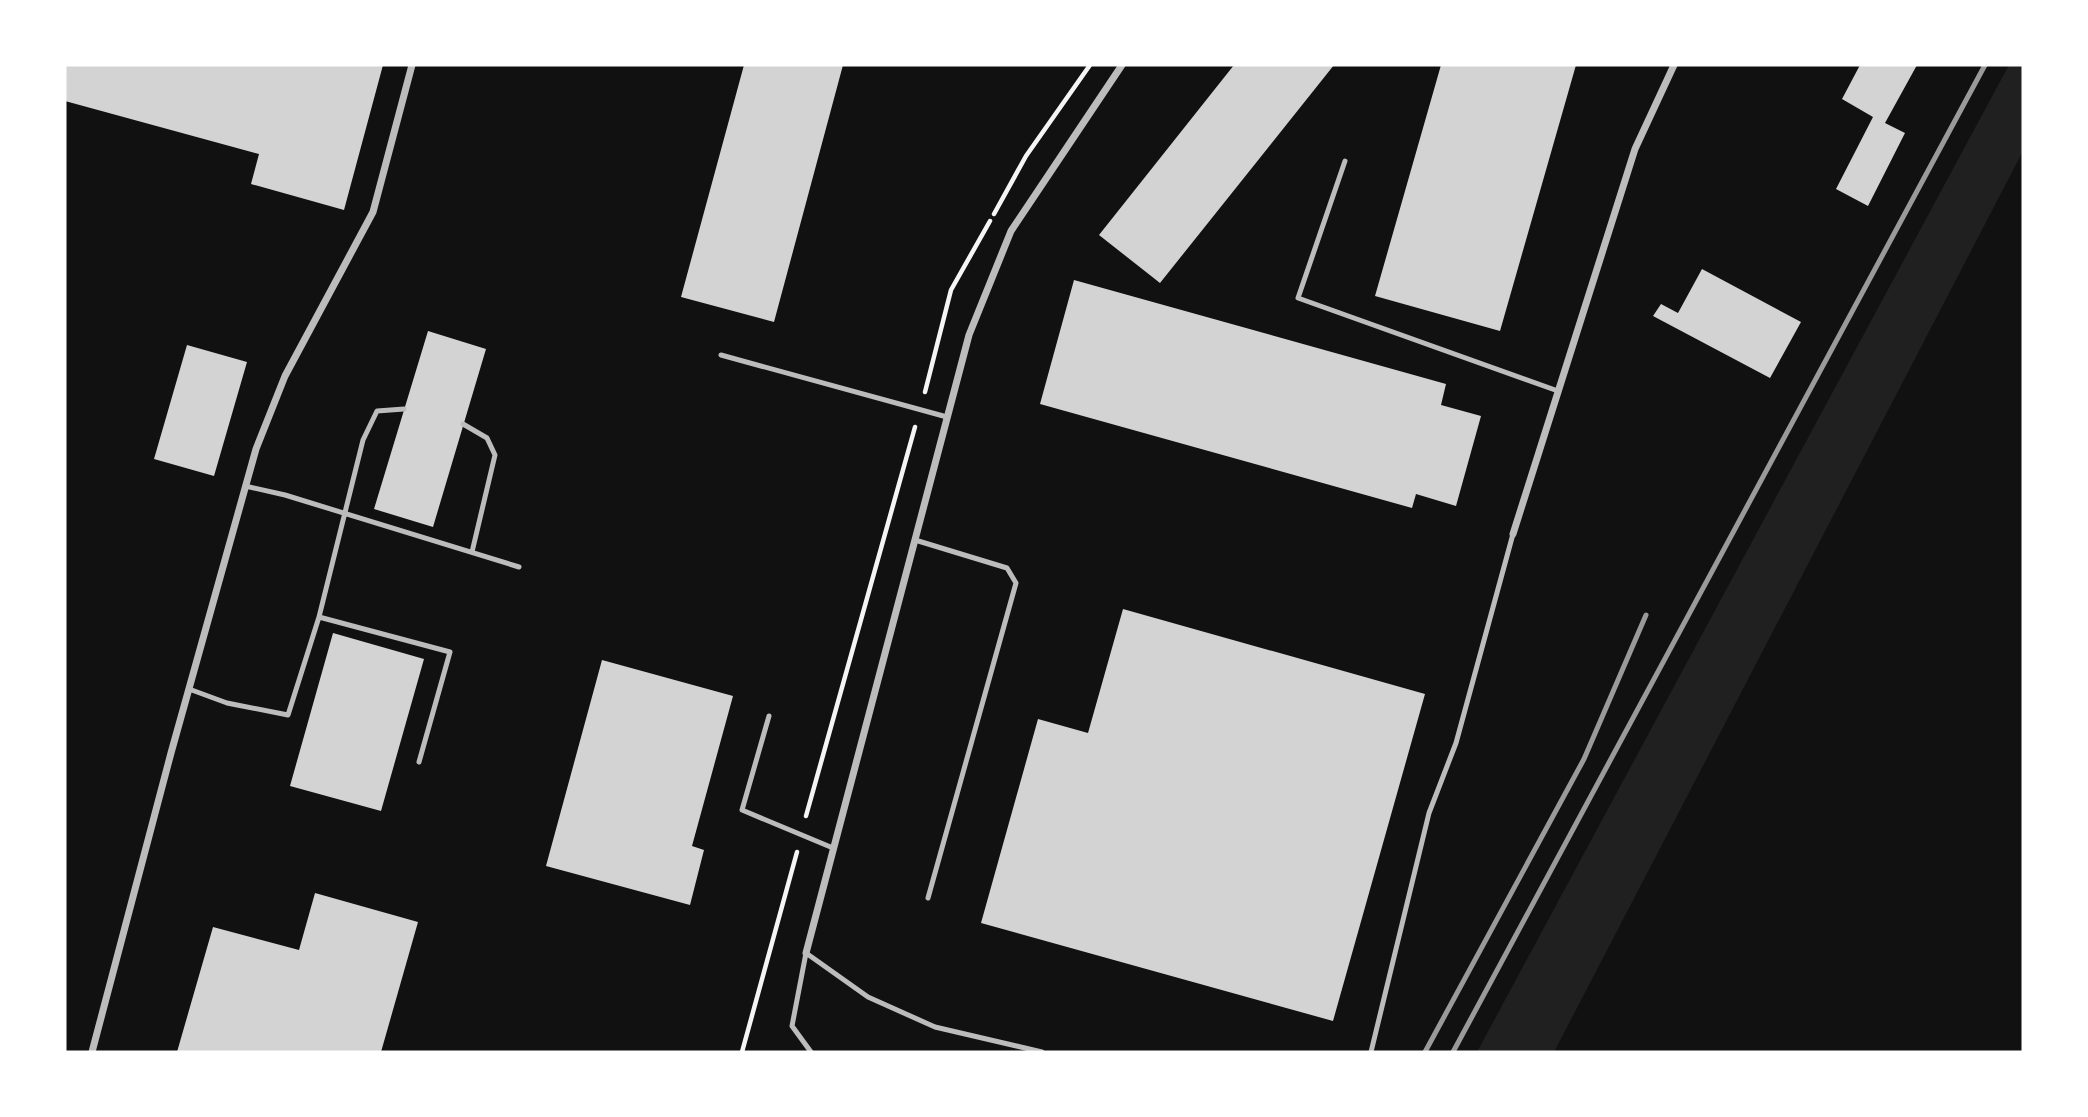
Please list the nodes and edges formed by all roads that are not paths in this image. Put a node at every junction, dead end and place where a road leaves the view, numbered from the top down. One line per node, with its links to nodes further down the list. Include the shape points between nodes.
1 (412, 65): 10 (street, via 373,212 285,376)
2 (1122, 65): 8 (street, via 1011,231 969,335)
3 (1674, 65): 6 (street, via 1635,149)
4 (1345, 162): 6 (lane, via 1298,298)
5 (721, 355): 8 (lane)
6 (1558, 391): 12 (street)
7 (404, 410): 11 (lane, via 377,411 363,440)
8 (947, 417): 13 (street)
9 (463, 424): 14 (lane, via 487,438 495,455)
10 (245, 486): 11 (lane); 17 (street)
11 (344, 513): 14 (lane); 16 (lane)
12 (1513, 534): 26 (lane, via 1456,744 1429,813)
13 (915, 540): 20 (street); 21 (lane, via 1007,568 1016,583)
14 (472, 552): 15 (lane)
15 (519, 566)
16 (319, 617): 17 (lane, via 288,715 227,703); 19 (lane, via 450,652)
17 (189, 689): 23 (street)
18 (769, 716): 20 (lane, via 743,810)
19 (419, 762)
20 (833, 848): 22 (street)
21 (928, 898)
22 (806, 953): 24 (lane, via 792,1026); 25 (lane, via 868,997 935,1027)
23 (92, 1052)
24 (811, 1052)
25 (1042, 1052)
26 (1370, 1052)

